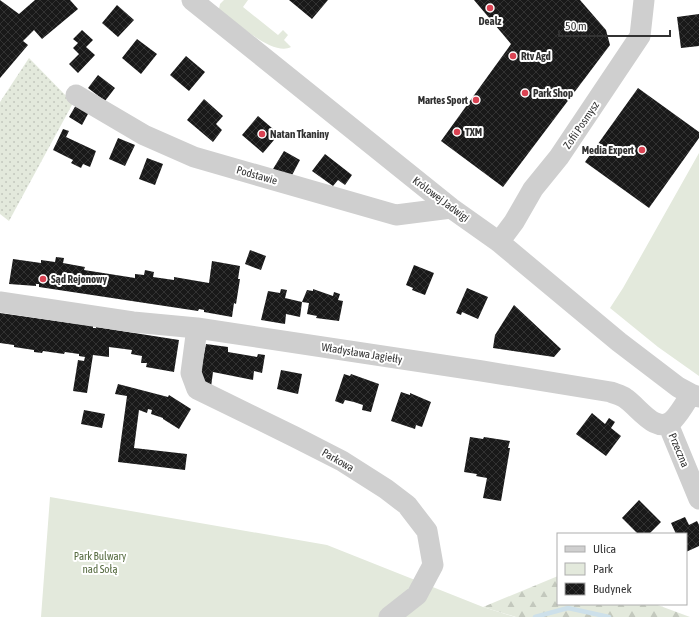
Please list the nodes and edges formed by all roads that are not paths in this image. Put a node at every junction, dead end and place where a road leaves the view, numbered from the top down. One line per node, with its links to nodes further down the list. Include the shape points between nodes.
1 (192, 0): 4 (street, Królowej Jadwigi)
2 (644, 0): 5 (street, Zofii Posmysz, via 640,36)
3 (76, 95): 4 (street, Podstawie, via 144,135 194,157 396,215)
4 (451, 208): 5 (street, Królowej Jadwigi)
5 (499, 242): 8 (street, Królowej Jadwigi, via 619,342 678,387)
6 (0, 302): 7 (street, Władysława Jagiełły, via 133,322)
7 (197, 328): 9 (street, Władysława Jagiełły, via 611,392 625,397 647,419); 11 (street, Parkowa, via 191,373 197,389 294,436 386,489 407,505 427,531 433,565 417,595)
8 (695, 396): 9 (street)
9 (668, 424): 10 (street, Przeczna)
10 (699, 499)
11 (389, 617)

